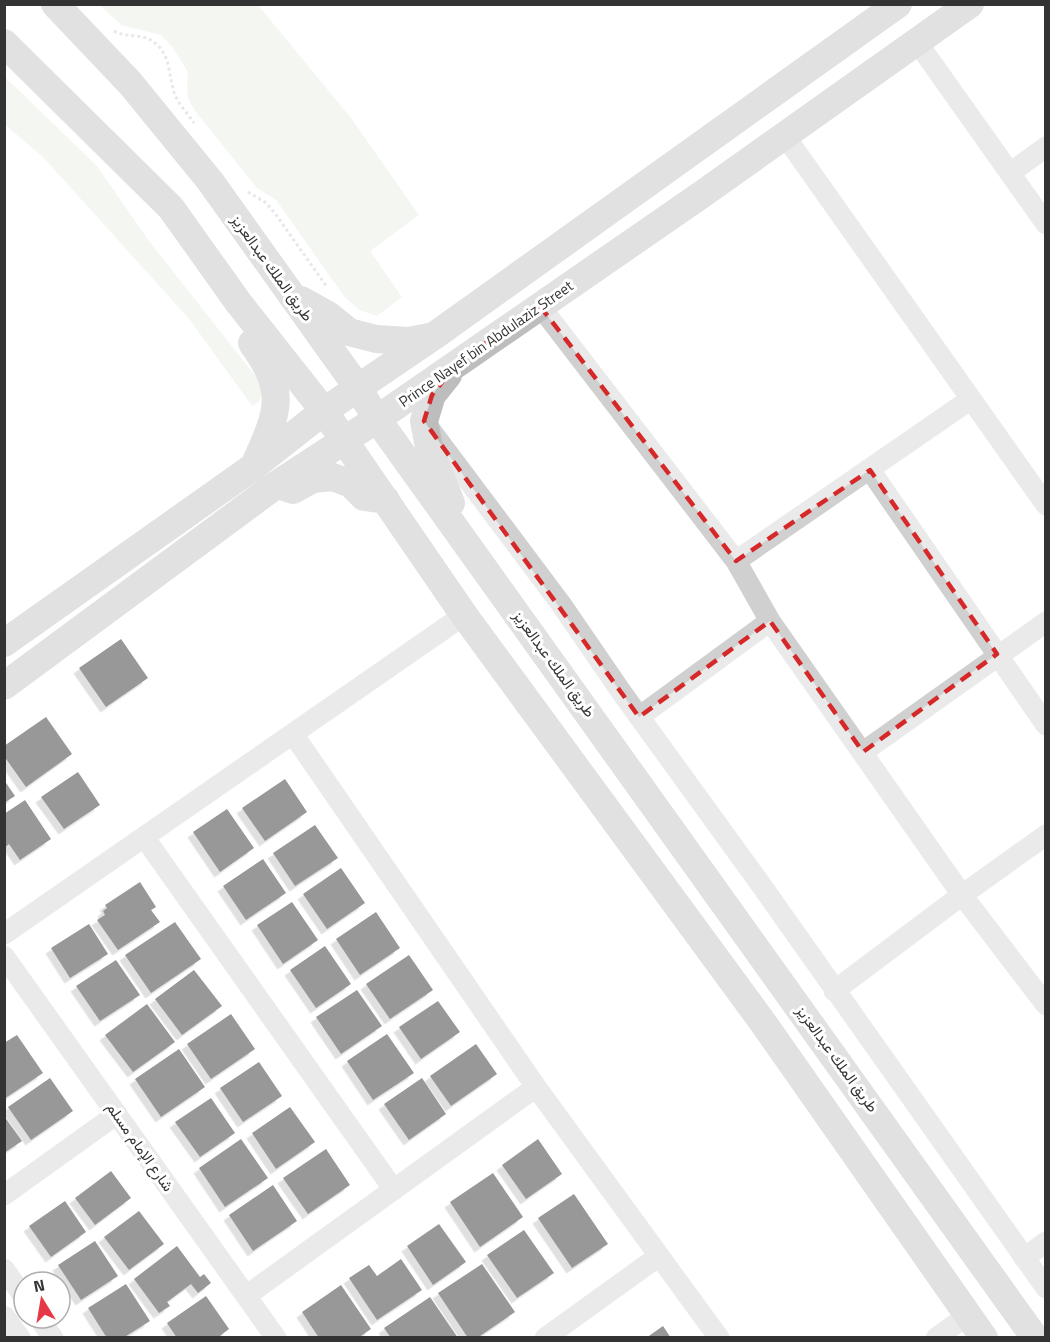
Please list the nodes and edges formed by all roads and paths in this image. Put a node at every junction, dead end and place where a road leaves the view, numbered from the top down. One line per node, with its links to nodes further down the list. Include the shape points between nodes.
1 (55, 4): 14 (main road, طريق الملك عبدالعزيز, via 130,83 210,181)
2 (898, 4): 17 (main road)
3 (970, 4): 5 (main road, Prince Nayef bin Abdulaziz Street)
4 (109, 26): 7 (path, via 116,33 154,41 166,56 178,101)
5 (917, 42): 8 (main road, Prince Nayef bin Abdulaziz Street); 10 (street)
6 (4, 43): 15 (main road, via 171,208)
7 (200, 129)
8 (785, 136): 16 (main road, Prince Nayef bin Abdulaziz Street); 20 (street)
9 (1046, 147): 10 (street)
10 (1010, 173): 12 (street)
11 (243, 185): 13 (path, via 274,212)
12 (1046, 224)
13 (328, 290)
14 (292, 295): 17 (main road, via 350,332 409,341); 19 (main road, طريق الملك عبدالعزيز)
15 (238, 302): 21 (main road); 25 (main road, via 243,331 267,364 276,399 275,413)
16 (540, 306): 18 (main road, Prince Nayef bin Abdulaziz Street); 31 (street)
17 (434, 336): 19 (main road)
18 (458, 362): 22 (main road, Prince Nayef bin Abdulaziz Street); 23 (main road, via 432,395)
19 (358, 387): 21 (main road); 22 (main road, طريق الملك عبدالعزيز)
20 (971, 399): 26 (street); 29 (street)
21 (324, 411): 24 (main road); 25 (main road)
22 (377, 419): 24 (main road, Prince Nayef bin Abdulaziz Street); 30 (main road, طريق الملك عبدالعزيز)
23 (424, 421): 30 (main road, via 429,447); 38 (street, via 561,604)
24 (345, 440): 27 (main road, Prince Nayef bin Abdulaziz Street); 28 (main road)
25 (253, 467): 35 (main road)
26 (870, 470): 31 (street); 36 (street)
27 (276, 485): 28 (main road, via 293,490 313,479 333,477 351,484 364,497); 37 (main road, Prince Nayef bin Abdulaziz Street)
28 (386, 500): 32 (main road)
29 (1046, 505)
30 (466, 542): 66 (main road, طريق الملك عبدالعزيز)
31 (736, 561): 33 (street)
32 (464, 615): 40 (street); 58 (main road, via 764,1024)
33 (770, 621): 38 (street); 41 (street)
34 (1046, 622): 36 (street)
35 (4, 643)
36 (997, 654): 39 (street); 41 (street)
37 (4, 686)
38 (639, 717): 47 (street)
39 (1046, 725)
40 (293, 734): 43 (street); 49 (street)
41 (863, 752): 44 (street)
42 (1046, 835): 44 (street)
43 (144, 837): 45 (street); 51 (street)
44 (962, 895): 47 (street); 48 (street)
45 (4, 934)
46 (4, 956): 50 (street, شارع الإمام مسلم)
47 (834, 991): 55 (street)
48 (1046, 1005)
49 (536, 1087): 51 (street); 54 (street)
50 (117, 1114): 52 (street); 57 (street, شارع الإمام مسلم)
51 (394, 1190): 57 (street)
52 (4, 1195)
53 (1046, 1242): 55 (street)
54 (659, 1256): 62 (street); 63 (street)
55 (1024, 1258): 56 (street)
56 (1046, 1288)
57 (246, 1296): 61 (street, شارع الإمام مسلم)
58 (968, 1315): 64 (street); 65 (main road)
59 (4, 1316): 60 (street)
60 (20, 1338)
61 (276, 1338)
62 (545, 1338)
63 (719, 1338)
64 (936, 1338)
65 (984, 1338)
66 (1035, 1338)

